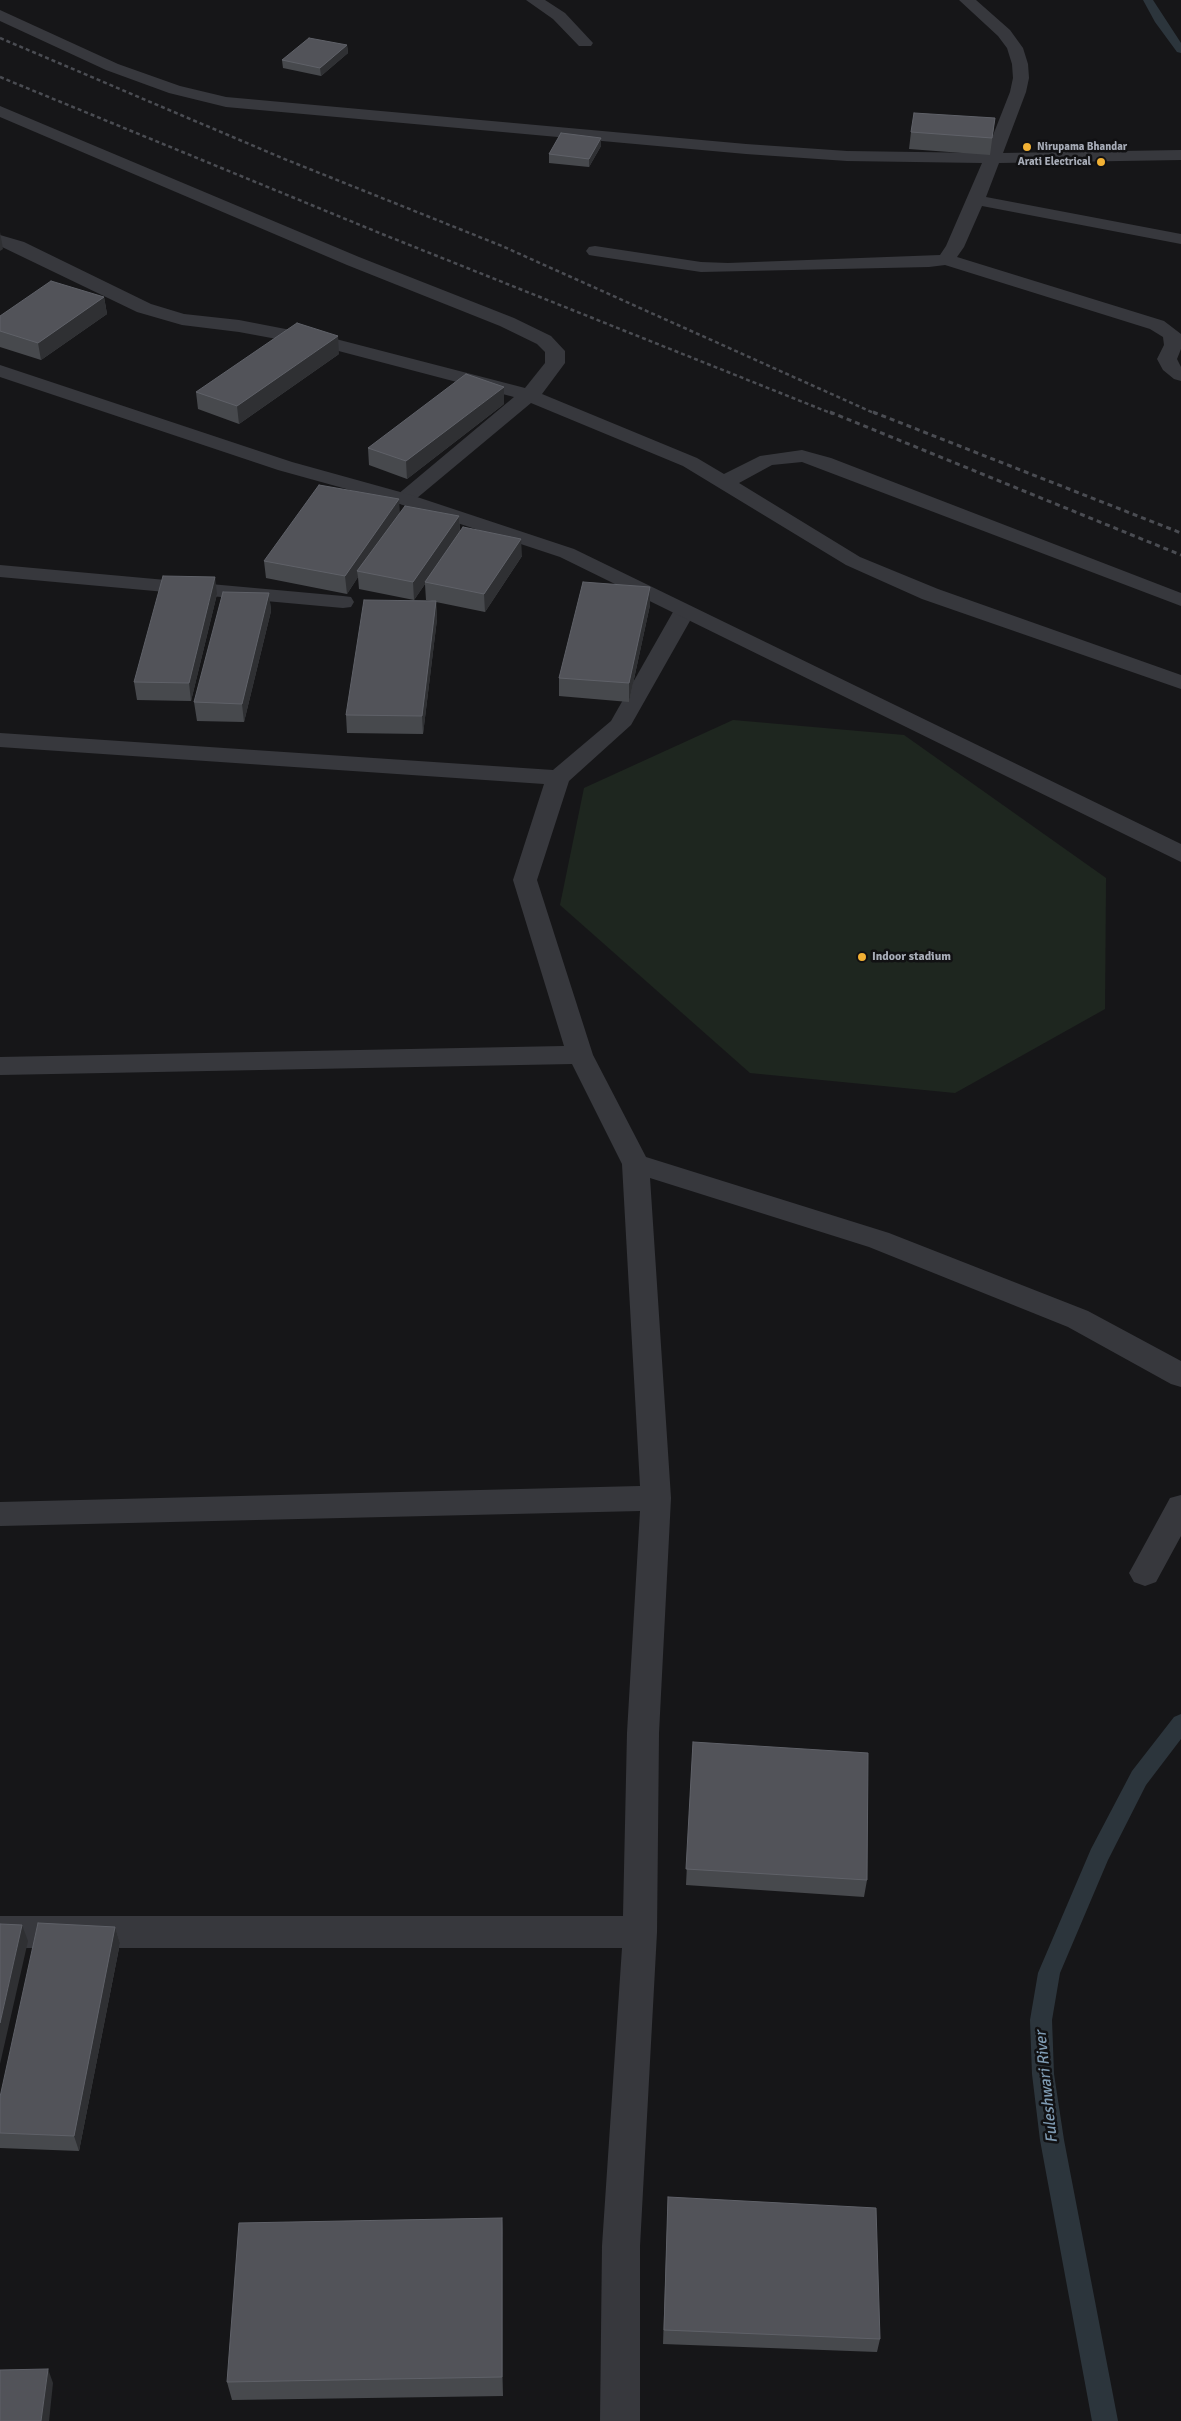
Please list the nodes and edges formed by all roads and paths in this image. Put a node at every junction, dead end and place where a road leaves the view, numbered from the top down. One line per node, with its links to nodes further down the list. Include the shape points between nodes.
1 (534, 0): 4 (street, via 560,16)
2 (967, 0): 7 (street, via 1004,33 1015,48 1020,64 1018,92)
3 (0, 15): 7 (street, via 112,67 175,90 226,102 746,149 847,156)
4 (585, 43)
5 (0, 111): 15 (street, via 544,340 555,351 555,363)
6 (1181, 155): 7 (street)
7 (993, 158): 8 (street)
8 (976, 200): 9 (street); 12 (street, via 955,247)
9 (1181, 239)
10 (0, 240): 15 (street, via 144,308 182,319 332,344)
11 (595, 251): 12 (street, via 710,268)
12 (946, 259): 14 (street, via 1157,325 1172,335 1173,345 1167,359 1173,370)
13 (0, 371): 17 (street, via 285,466)
14 (1181, 375)
15 (528, 395): 16 (street, via 690,462); 17 (street)
16 (723, 483): 19 (street, via 767,460 802,456); 22 (street, via 853,561 930,594)
17 (404, 499): 21 (street, via 567,554)
18 (0, 571): 20 (street)
19 (1181, 600)
20 (344, 602)
21 (684, 612): 24 (street, via 620,724); 25 (street)
22 (1181, 682)
23 (0, 740): 24 (street)
24 (558, 778): 26 (street, via 525,880)
25 (1181, 854)
26 (580, 1055): 27 (street); 28 (street)
27 (0, 1066)
28 (636, 1164): 29 (street, via 888,1244 1078,1319); 30 (street)
29 (1181, 1376)
30 (656, 1498): 32 (street); 35 (street, via 643,1733)
31 (1181, 1507): 33 (street)
32 (0, 1514)
33 (1145, 1573)
34 (0, 1932): 35 (street)
35 (640, 1932): 36 (street, via 621,2246)
36 (620, 2421)

